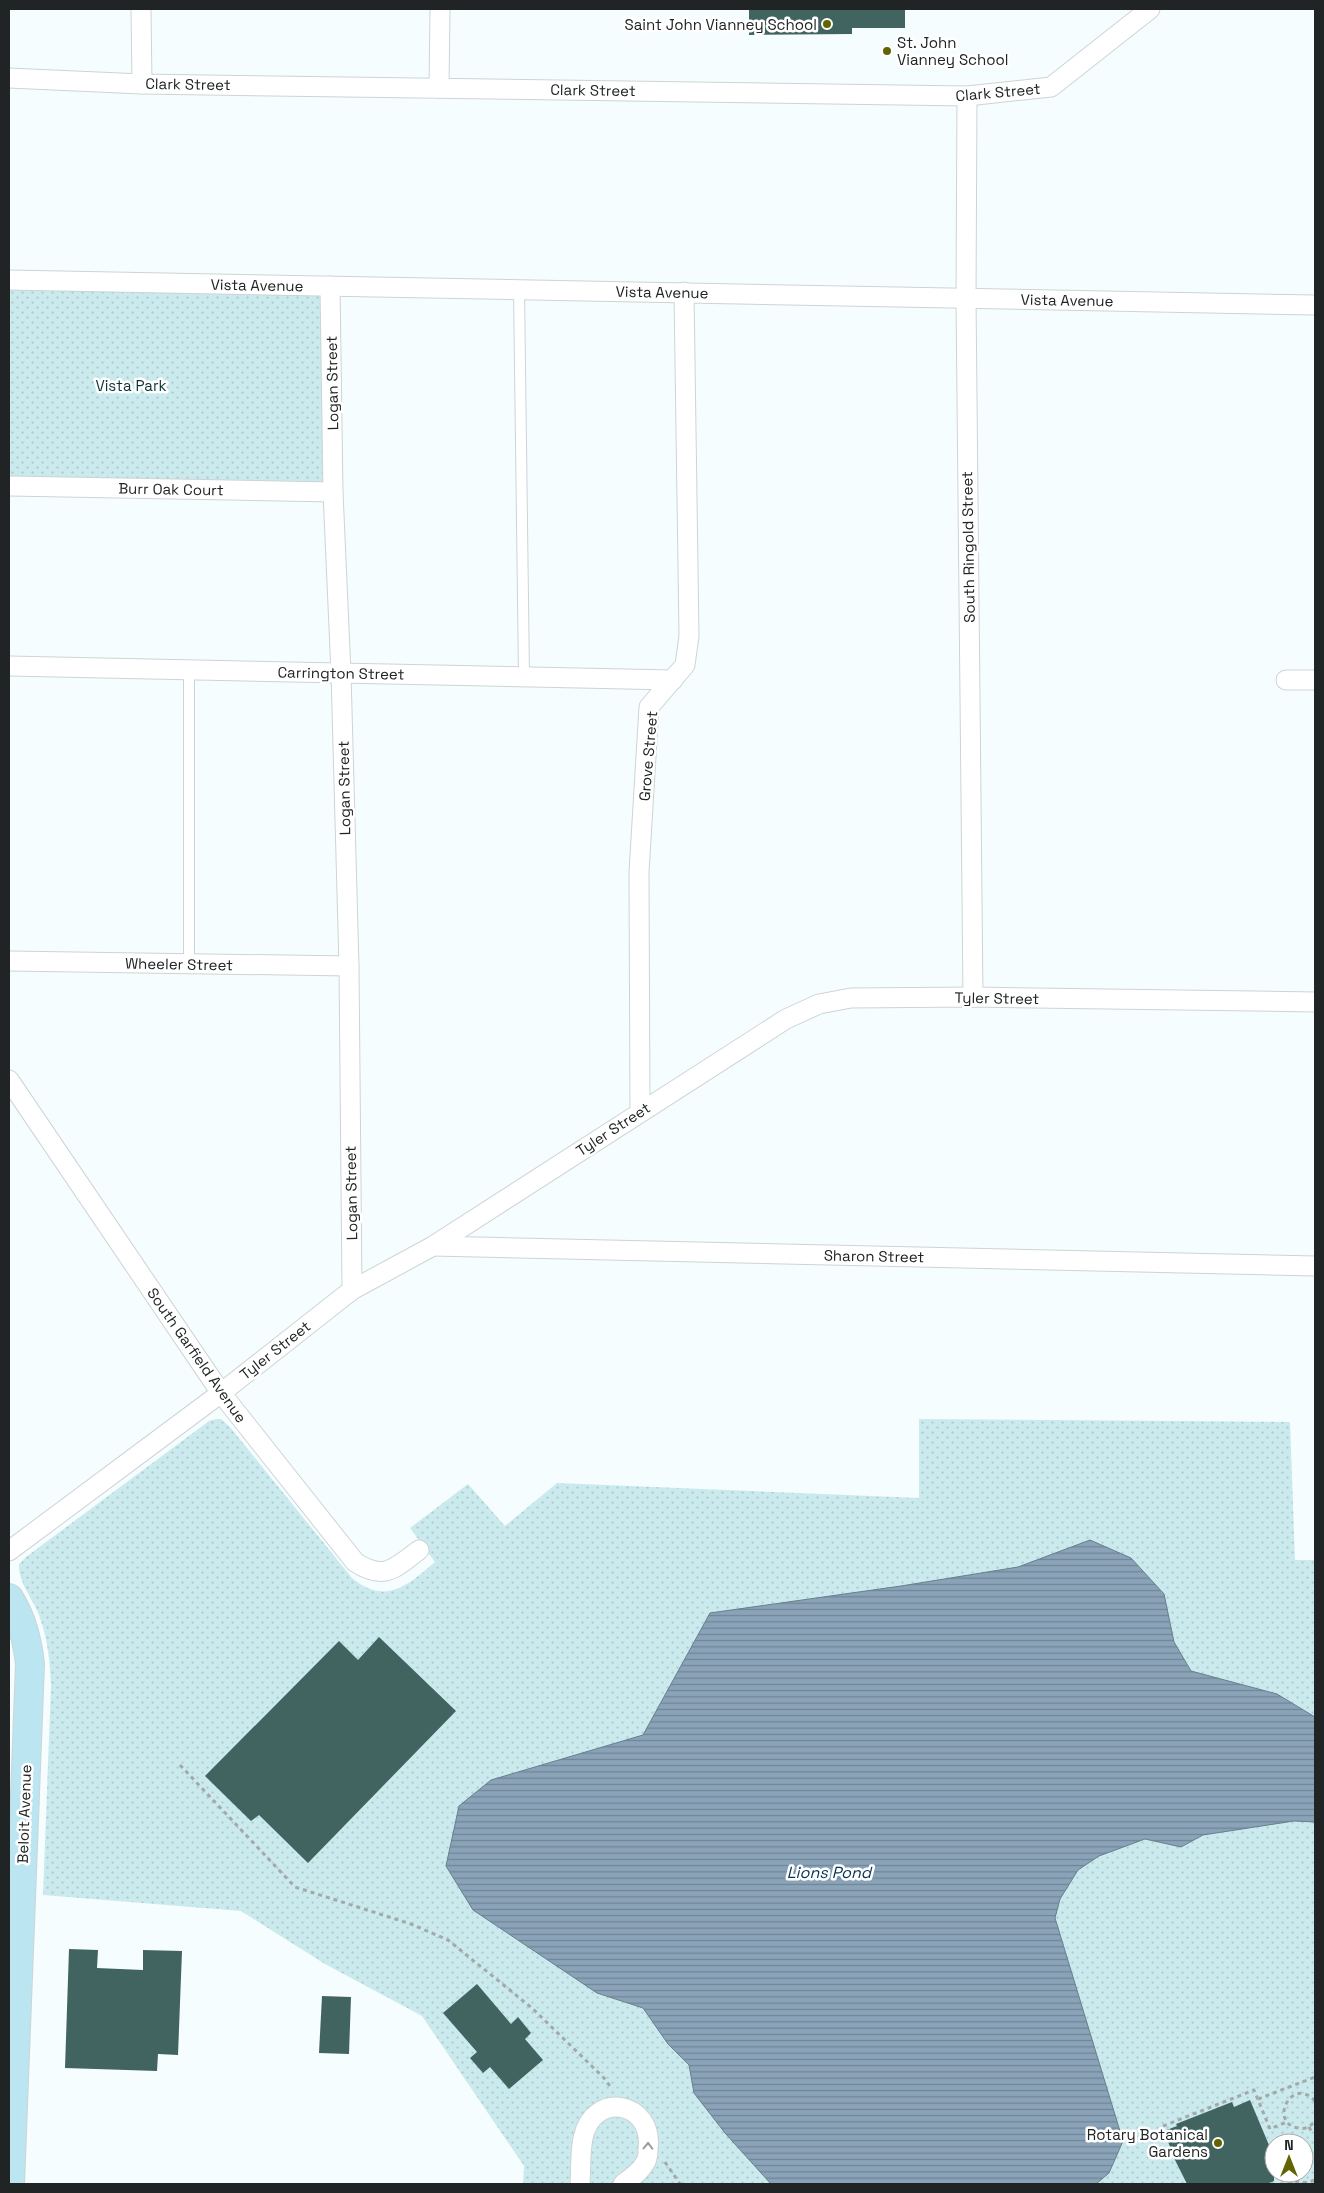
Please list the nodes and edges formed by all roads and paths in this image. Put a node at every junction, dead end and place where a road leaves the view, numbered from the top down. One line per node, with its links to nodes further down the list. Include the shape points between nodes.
1 (141, 9): 5 (street)
2 (440, 9): 6 (street)
3 (1150, 9): 7 (street, Clark Street, via 1051,87)
4 (9, 78): 5 (street, Clark Street)
5 (142, 84): 6 (street, Clark Street)
6 (439, 88): 7 (street, Clark Street)
7 (967, 96): 12 (street, South Ringold Street)
8 (9, 280): 9 (street, Vista Avenue)
9 (330, 286): 10 (street, Vista Avenue); 15 (street, Logan Street)
10 (519, 289): 11 (street, Vista Avenue); 19 (lane)
11 (684, 292): 12 (street, Vista Avenue); 20 (street, Grove Street, via 689,636 685,665)
12 (966, 298): 13 (street, Vista Avenue); 26 (street, South Ringold Street)
13 (1315, 305)
14 (9, 486): 15 (street, Burr Oak Court)
15 (333, 492): 18 (street, Logan Street)
16 (9, 666): 17 (street, Carrington Street)
17 (189, 670): 18 (street, Carrington Street); 24 (lane)
18 (341, 673): 19 (street, Carrington Street); 25 (street, Logan Street)
19 (524, 677): 20 (street, Carrington Street)
20 (673, 680): 29 (street, Grove Street, via 650,707 639,872)
21 (1286, 680): 22 (street)
22 (1315, 680)
23 (9, 961): 24 (street, Wheeler Street)
24 (189, 964): 25 (street, Wheeler Street)
25 (348, 966): 32 (street, Logan Street)
26 (973, 997): 27 (street, Tyler Street); 29 (street, Tyler Street, via 852,998 819,1004 786,1019)
27 (1315, 1002)
28 (9, 1080): 33 (street, South Garfield Avenue)
29 (640, 1112): 30 (street, Tyler Street)
30 (433, 1246): 31 (street, Sharon Street); 32 (street, Tyler Street)
31 (1315, 1266)
32 (352, 1290): 33 (street, Tyler Street)
33 (221, 1393): 34 (street, Tyler Street); 35 (street, South Garfield Avenue, via 354,1562 370,1572 384,1572)
34 (9, 1550)
35 (419, 1550)
36 (9, 1598): 50 (main road, Beloit Avenue, via 27,1638 30,1664)
37 (180, 1765): 43 (path, via 295,1887 411,1924 448,1940 532,2008 604,2078)
38 (1315, 2077): 39 (path)
39 (1291, 2086): 40 (path); 41 (path)
40 (1295, 2095): 42 (path, via 1308,2095); 45 (path, via 1284,2105)
41 (1258, 2099): 45 (path, via 1270,2129); 46 (path, via 1254,2090)
42 (1315, 2101)
43 (627, 2107): 51 (street, via 602,2109 589,2123 583,2138); 52 (street, one-way to 43, via 647,2161 649,2144 646,2126)
44 (1315, 2121): 47 (path)
45 (1287, 2122): 47 (path, via 1297,2128)
46 (1163, 2126)
47 (1309, 2127): 48 (path)
48 (1312, 2133)
49 (1315, 2179): 53 (path, via 1309,2183 1293,2181)
50 (10, 2184)
51 (580, 2184)
52 (623, 2184)
53 (1288, 2184)

